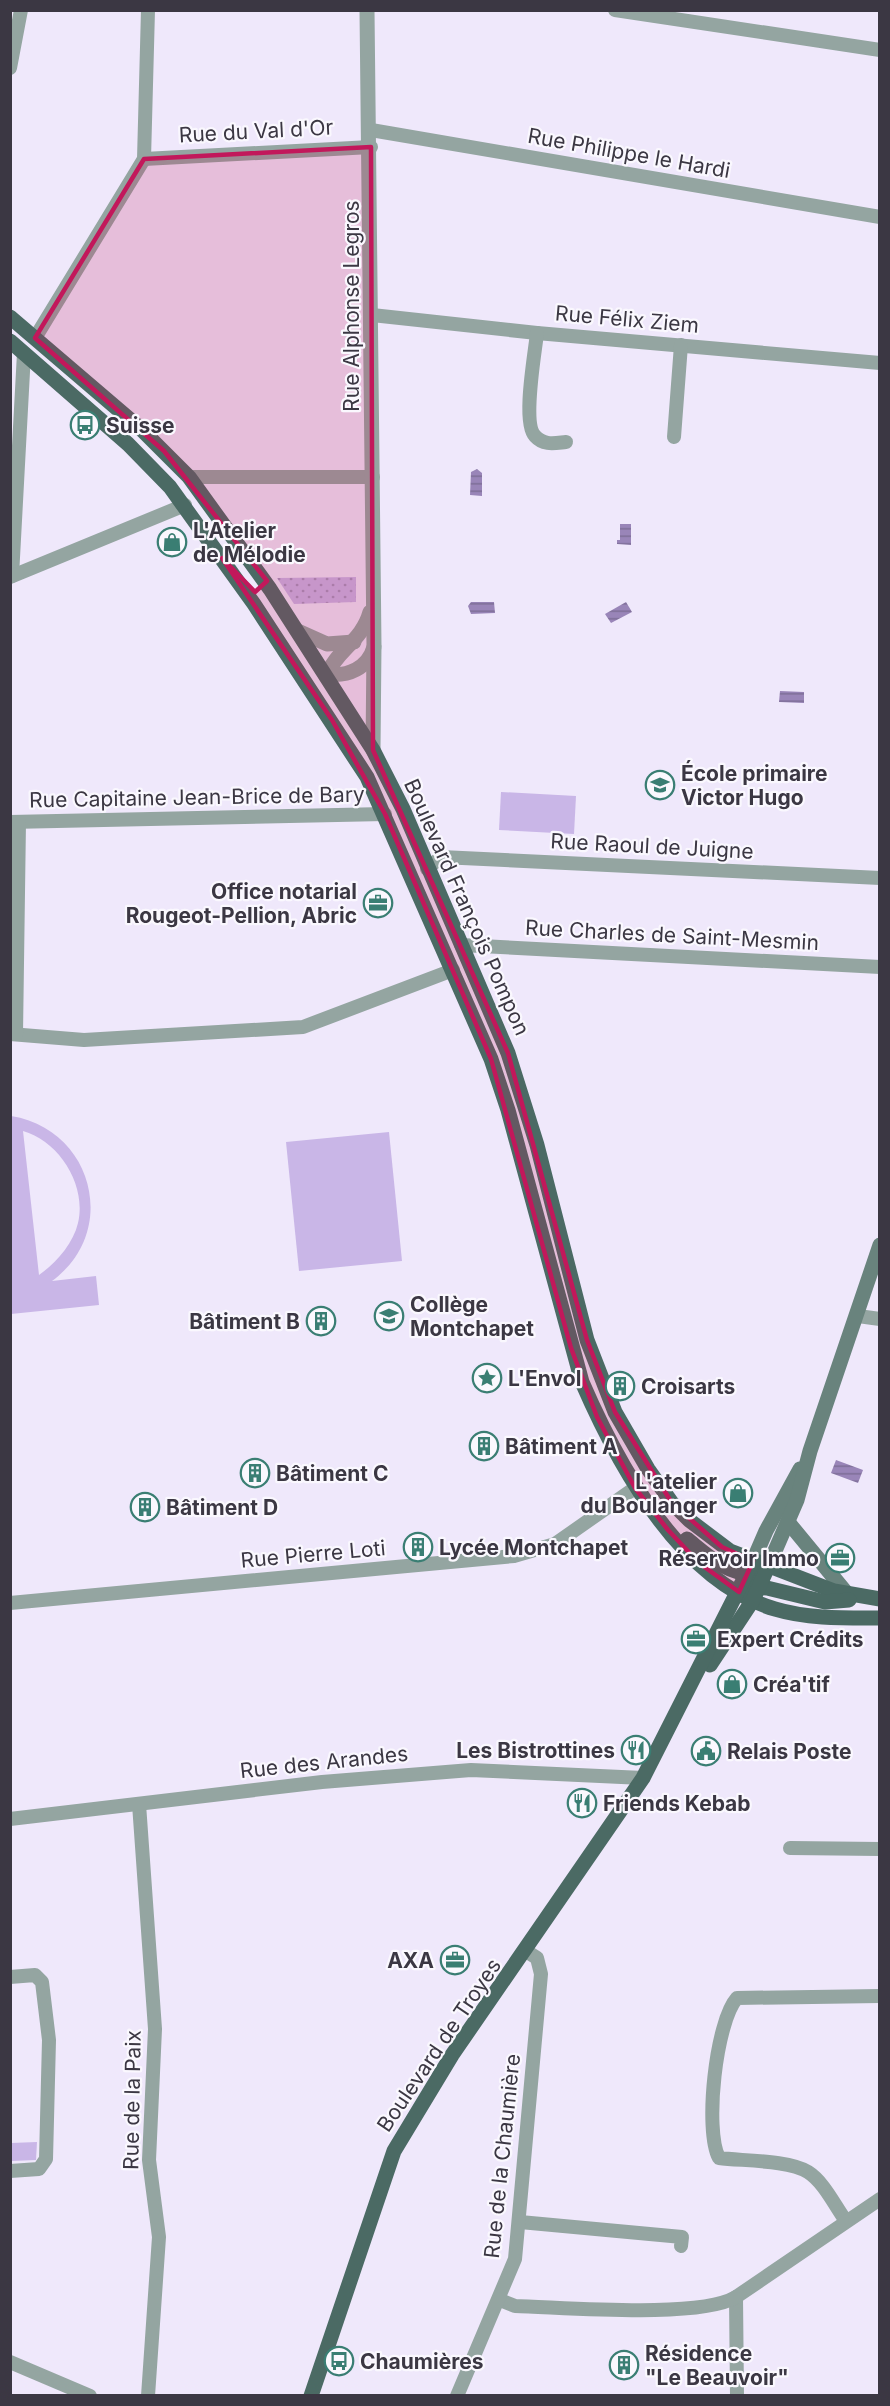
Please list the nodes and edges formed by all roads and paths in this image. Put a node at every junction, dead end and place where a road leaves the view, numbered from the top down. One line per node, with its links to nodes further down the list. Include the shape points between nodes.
1 (21, 10): 6 (street)
2 (148, 10): 9 (street)
3 (367, 10): 7 (street, Rue Alphonse Legros)
4 (615, 10): 5 (street)
5 (879, 50)
6 (10, 68)
7 (371, 130): 8 (street, Rue Alphonse Legros); 10 (street, Rue Philippe le Hardi)
8 (371, 147): 9 (street, Rue du Val d'Or); 11 (street, Rue Alphonse Legros)
9 (144, 159): 14 (street)
10 (879, 217)
11 (372, 315): 13 (street, Rue Félix Ziem); 22 (street, Rue Alphonse Legros)
12 (10, 317): 14 (main road, Boulevard François Pompon)
13 (537, 333): 16 (street, Rue Félix Ziem); 20 (street, via 530,430 548,444)
14 (35, 338): 21 (main road, Boulevard François Pompon, via 141,429)
15 (10, 341): 17 (main road, Boulevard François Pompon)
16 (681, 345): 18 (street, Rue Félix Ziem); 19 (street)
17 (24, 353): 23 (main road, Boulevard François Pompon, via 143,458); 25 (street)
18 (879, 363)
19 (675, 437)
20 (566, 442)
21 (189, 477): 22 (street); 27 (main road, Boulevard François Pompon)
22 (373, 477): 26 (street, Rue Alphonse Legros)
23 (185, 505): 24 (main road, Boulevard François Pompon); 25 (street)
24 (222, 558): 30 (main road, via 261,598 299,656 309,666); 31 (main road, Boulevard François Pompon)
25 (11, 576)
26 (374, 601): 28 (street, Rue Alphonse Legros); 29 (street, Rue Alphonse Legros)
27 (298, 631): 28 (street, via 327,644); 30 (main road, Boulevard François Pompon)
28 (354, 642): 30 (street, Rue Alphonse Legros, via 334,661)
29 (374, 645): 30 (street, via 372,655 359,668 349,673); 32 (street, Rue Alphonse Legros)
30 (327, 674): 31 (main road); 32 (main road, Boulevard François Pompon)
31 (332, 720): 33 (main road, Boulevard François Pompon)
32 (373, 750): 35 (main road, Boulevard François Pompon)
33 (385, 814): 34 (street, Rue Capitaine Jean-Brice de Bary); 39 (main road, Boulevard François Pompon)
34 (15, 822): 40 (street)
35 (427, 868): 36 (street, Rue Raoul de Juigne, via 441,857); 37 (main road, Boulevard François Pompon)
36 (879, 878)
37 (461, 945): 38 (street, Rue Charles de Saint-Mesmin); 48 (main road, Boulevard François Pompon, via 516,1077 587,1340 615,1412 672,1503)
38 (879, 967)
39 (453, 970): 40 (street, via 303,1028 84,1040); 45 (main road, Boulevard François Pompon, via 508,1110 582,1382)
40 (13, 1034)
41 (879, 1245): 42 (main road)
42 (858, 1316): 43 (street); 44 (main road)
43 (879, 1320)
44 (810, 1451): 47 (main road); 48 (main road)
45 (635, 1488): 46 (main road, Boulevard François Pompon); 54 (street, Rue Pierre Loti, via 555,1544 514,1556)
46 (652, 1510): 48 (main road, via 719,1564); 50 (main road, via 681,1546)
47 (788, 1522): 49 (main road); 52 (main road)
48 (750, 1567): 49 (main road); 50 (main road)
49 (768, 1567): 51 (main road); 52 (main road)
50 (739, 1592): 51 (main road); 56 (main road)
51 (756, 1593): 53 (main road, via 825,1602); 55 (main road, via 786,1612); 56 (main road)
52 (849, 1596): 53 (main road)
53 (875, 1599)
54 (10, 1603)
55 (879, 1618)
56 (684, 1701): 57 (main road, Boulevard de Troyes)
57 (644, 1778): 58 (street, Rue des Arandes, via 471,1770 322,1782); 62 (main road, Boulevard de Troyes)
58 (139, 1804): 59 (street, Rue des Arandes); 74 (street, Rue de la Paix, via 155,2029 149,2160 159,2236)
59 (10, 1819)
60 (790, 1848): 61 (street)
61 (879, 1849)
62 (526, 1951): 68 (street, Rue de la Chaumière, via 537,1958 541,1974); 75 (main road, Boulevard de Troyes, via 452,2055 394,2151)
63 (10, 1977): 65 (street, via 35,1975 42,1982 49,2040 46,2159 39,2169)
64 (879, 1996): 67 (street, via 742,1997 733,2002 712,2084 712,2128 719,2158 808,2172)
65 (10, 2171)
66 (879, 2199): 67 (street)
67 (846, 2221): 70 (street)
68 (520, 2222): 69 (street, via 682,2237); 71 (street, Rue de la Chaumière, via 515,2259)
69 (681, 2246)
70 (736, 2297): 71 (street, via 713,2307 671,2309 515,2306); 77 (street)
71 (500, 2300): 76 (street, Rue de la Chaumière)
72 (10, 2362): 73 (street)
73 (90, 2396)
74 (148, 2396)
75 (311, 2396)
76 (457, 2396)
77 (736, 2396)

